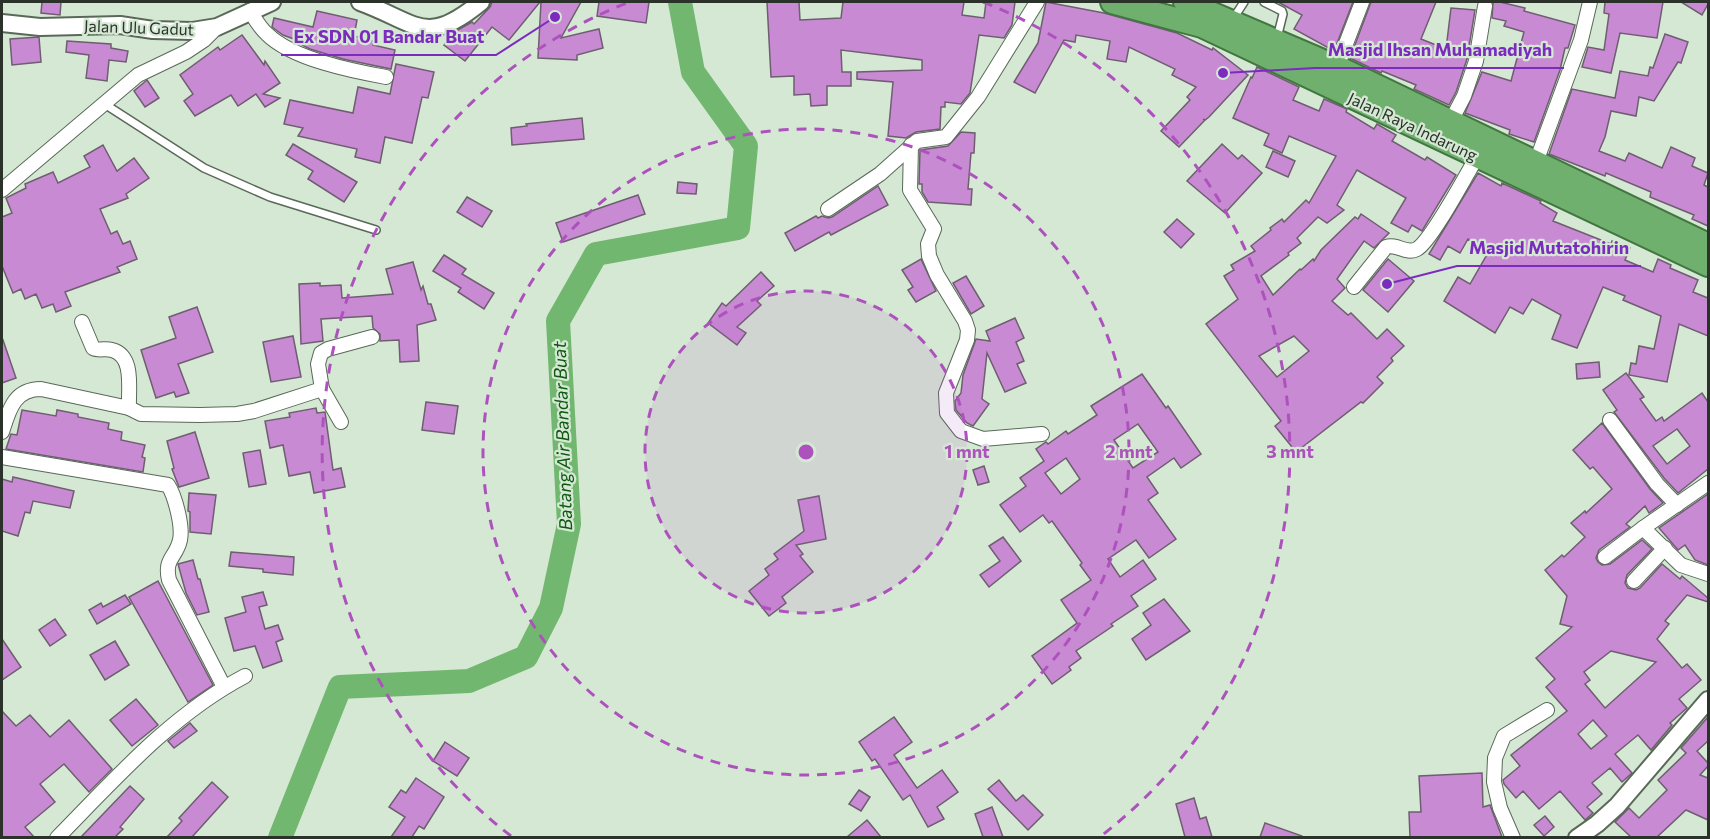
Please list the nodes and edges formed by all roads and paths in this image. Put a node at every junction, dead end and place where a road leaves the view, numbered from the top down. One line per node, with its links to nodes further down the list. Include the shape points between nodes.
1 (272, 2): 12 (street, Jalan Ulu Gadut)
2 (360, 2): 3 (street, via 412,25 431,28 453,23)
3 (481, 2)
4 (1037, 2): 21 (street, via 978,97 946,137)
5 (1112, 2): 22 (highway, Jalan Raya Indarung, via 1202,26)
6 (1185, 2): 13 (highway, Jalan Raya Indarung)
7 (1244, 2): 13 (lane)
8 (1264, 2): 16 (lane, via 1283,14)
9 (1362, 2): 17 (street)
10 (1590, 2): 23 (street, via 1581,40)
11 (1485, 6): 20 (street, via 1476,61)
12 (250, 11): 15 (street, Jalan Ulu Gadut); 18 (street, via 267,35 294,52 354,71)
13 (1231, 21): 16 (highway, Jalan Raya Indarung)
14 (2, 23): 15 (street, Jalan Ulu Gadut, via 192,31)
15 (217, 27): 19 (street, via 186,52 138,75)
16 (1276, 41): 17 (highway, Jalan Raya Indarung)
17 (1337, 67): 20 (highway, Jalan Raya Indarung)
18 (386, 76)
19 (104, 103): 24 (street); 26 (lane, via 204,168 270,197)
20 (1451, 121): 23 (highway, Jalan Raya Indarung)
21 (911, 145): 25 (street, via 879,174); 37 (street, via 910,190 934,229 928,244 929,256 968,330 946,393 947,412 961,431 983,439)
22 (1477, 157): 28 (highway, Jalan Raya Indarung); 29 (street, via 1419,248 1407,251 1393,245 1386,247)
23 (1536, 162): 27 (highway, Jalan Raya Indarung)
24 (2, 190)
25 (828, 209)
26 (376, 230)
27 (1708, 245)
28 (1708, 265)
29 (1354, 287)
30 (82, 322): 33 (street, via 93,348 113,350 126,361)
31 (372, 337): 32 (street, via 321,353 318,364)
32 (322, 389): 33 (street, via 237,414 141,414); 35 (street)
33 (129, 408): 36 (street, via 41,388 30,389 11,405)
34 (1610, 420): 40 (street)
35 (341, 422)
36 (2, 432)
37 (1042, 434)
38 (2, 457): 47 (street, via 168,485 180,529 180,540 167,565 169,580)
39 (1708, 483): 40 (street)
40 (1677, 505): 41 (street)
41 (1643, 528): 42 (street); 43 (street)
42 (1665, 548): 44 (street, via 1681,565); 45 (street)
43 (1605, 557)
44 (1708, 574)
45 (1634, 581)
46 (245, 676): 47 (street)
47 (224, 687): 50 (street, via 172,725)
48 (1708, 700): 52 (street, via 1617,806)
49 (1546, 710): 51 (street, via 1504,736 1495,758 1494,782)
50 (57, 837)
51 (1513, 837)
52 (1577, 837)

